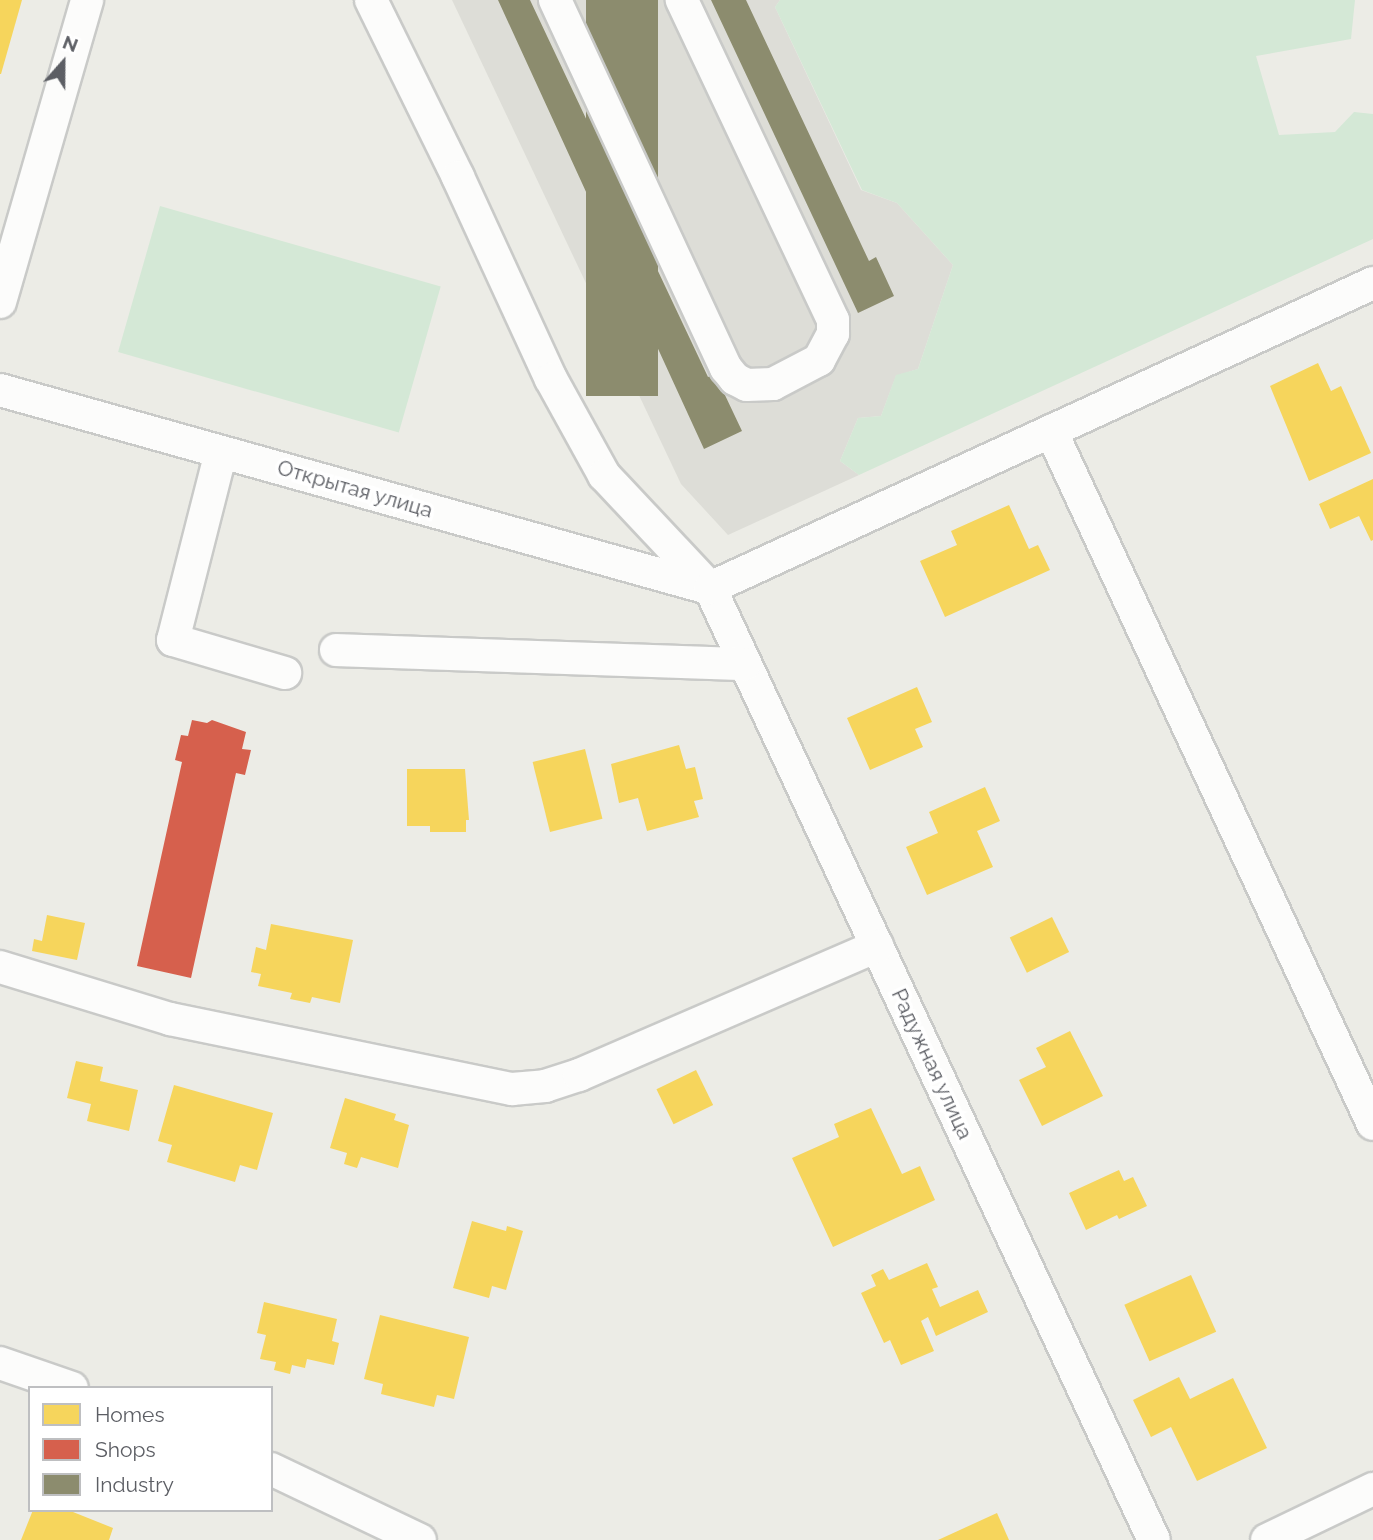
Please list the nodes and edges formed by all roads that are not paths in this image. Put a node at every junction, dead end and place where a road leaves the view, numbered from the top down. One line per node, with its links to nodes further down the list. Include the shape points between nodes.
1 (87, 0): 6 (street)
2 (370, 0): 10 (street, Радужная улица, via 551,379 604,475)
3 (555, 0): 4 (street, via 726,368 747,385 773,384 819,359 833,334 833,320)
4 (682, 0)
5 (1373, 283): 8 (street)
6 (0, 302)
7 (0, 390): 9 (street, Открытая улица)
8 (1051, 431): 10 (street); 16 (street)
9 (221, 452): 10 (street, Открытая улица); 13 (street, via 173,640)
10 (710, 588): 12 (street, Радужная улица)
11 (336, 650): 12 (street)
12 (745, 664): 14 (street, Радужная улица)
13 (285, 673)
14 (877, 946): 15 (street, via 579,1076 512,1089 170,1019); 22 (street, Радужная улица)
15 (0, 967)
16 (1373, 1124)
17 (0, 1363): 18 (street)
18 (66, 1386)
19 (273, 1470): 21 (street)
20 (1373, 1489): 23 (street)
21 (420, 1540)
22 (1154, 1540)
23 (1267, 1540)

